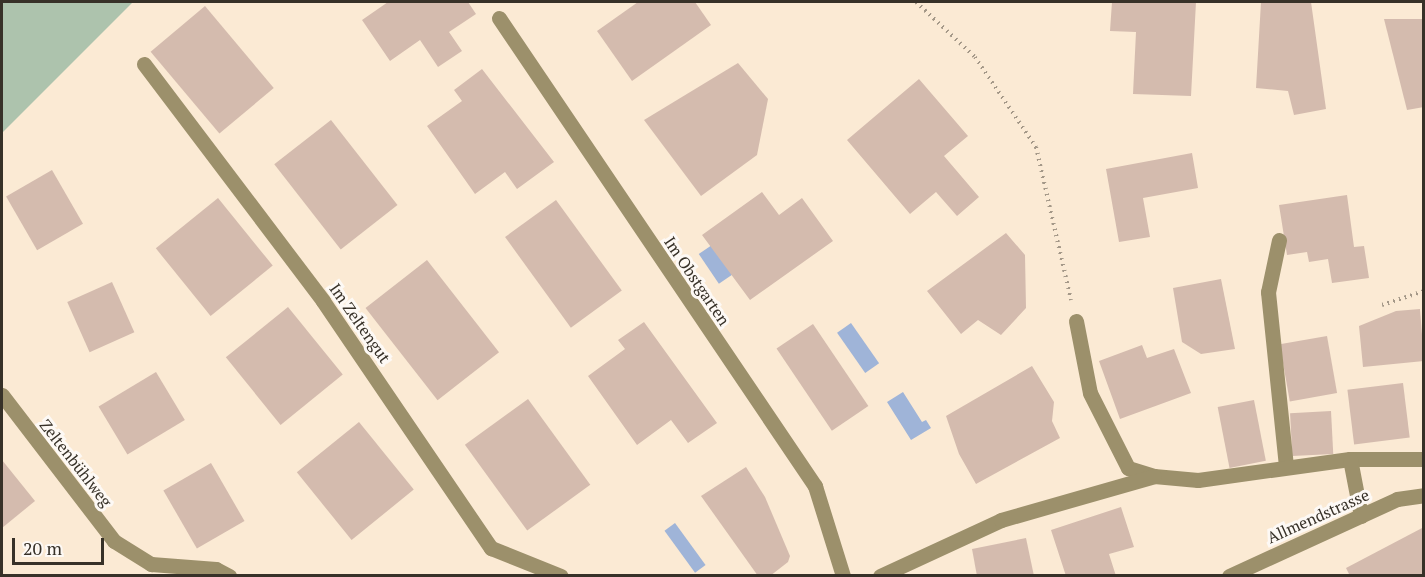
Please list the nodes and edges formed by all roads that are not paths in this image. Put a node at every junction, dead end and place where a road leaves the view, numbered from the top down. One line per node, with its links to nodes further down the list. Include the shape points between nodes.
1 (499, 18): 14 (street, Im Obstgarten, via 815,486)
2 (144, 64): 13 (street, Im Zeltengut, via 323,301 491,548)
3 (1279, 240): 8 (street, via 1268,292)
4 (1076, 321): 9 (street, via 1090,393 1128,468)
5 (2, 395): 12 (street, Zeltenbühlweg, via 114,541 151,564 216,569)
6 (1350, 459): 7 (street); 8 (street); 11 (street)
7 (1424, 459)
8 (1286, 465): 9 (street, via 1198,480)
9 (1154, 476): 15 (street, via 1001,520)
10 (1424, 495): 11 (street, Allmendstrasse, via 1397,499)
11 (1361, 516): 16 (street, Allmendstrasse)
12 (229, 576)
13 (561, 576)
14 (843, 576)
15 (880, 576)
16 (1229, 576)

